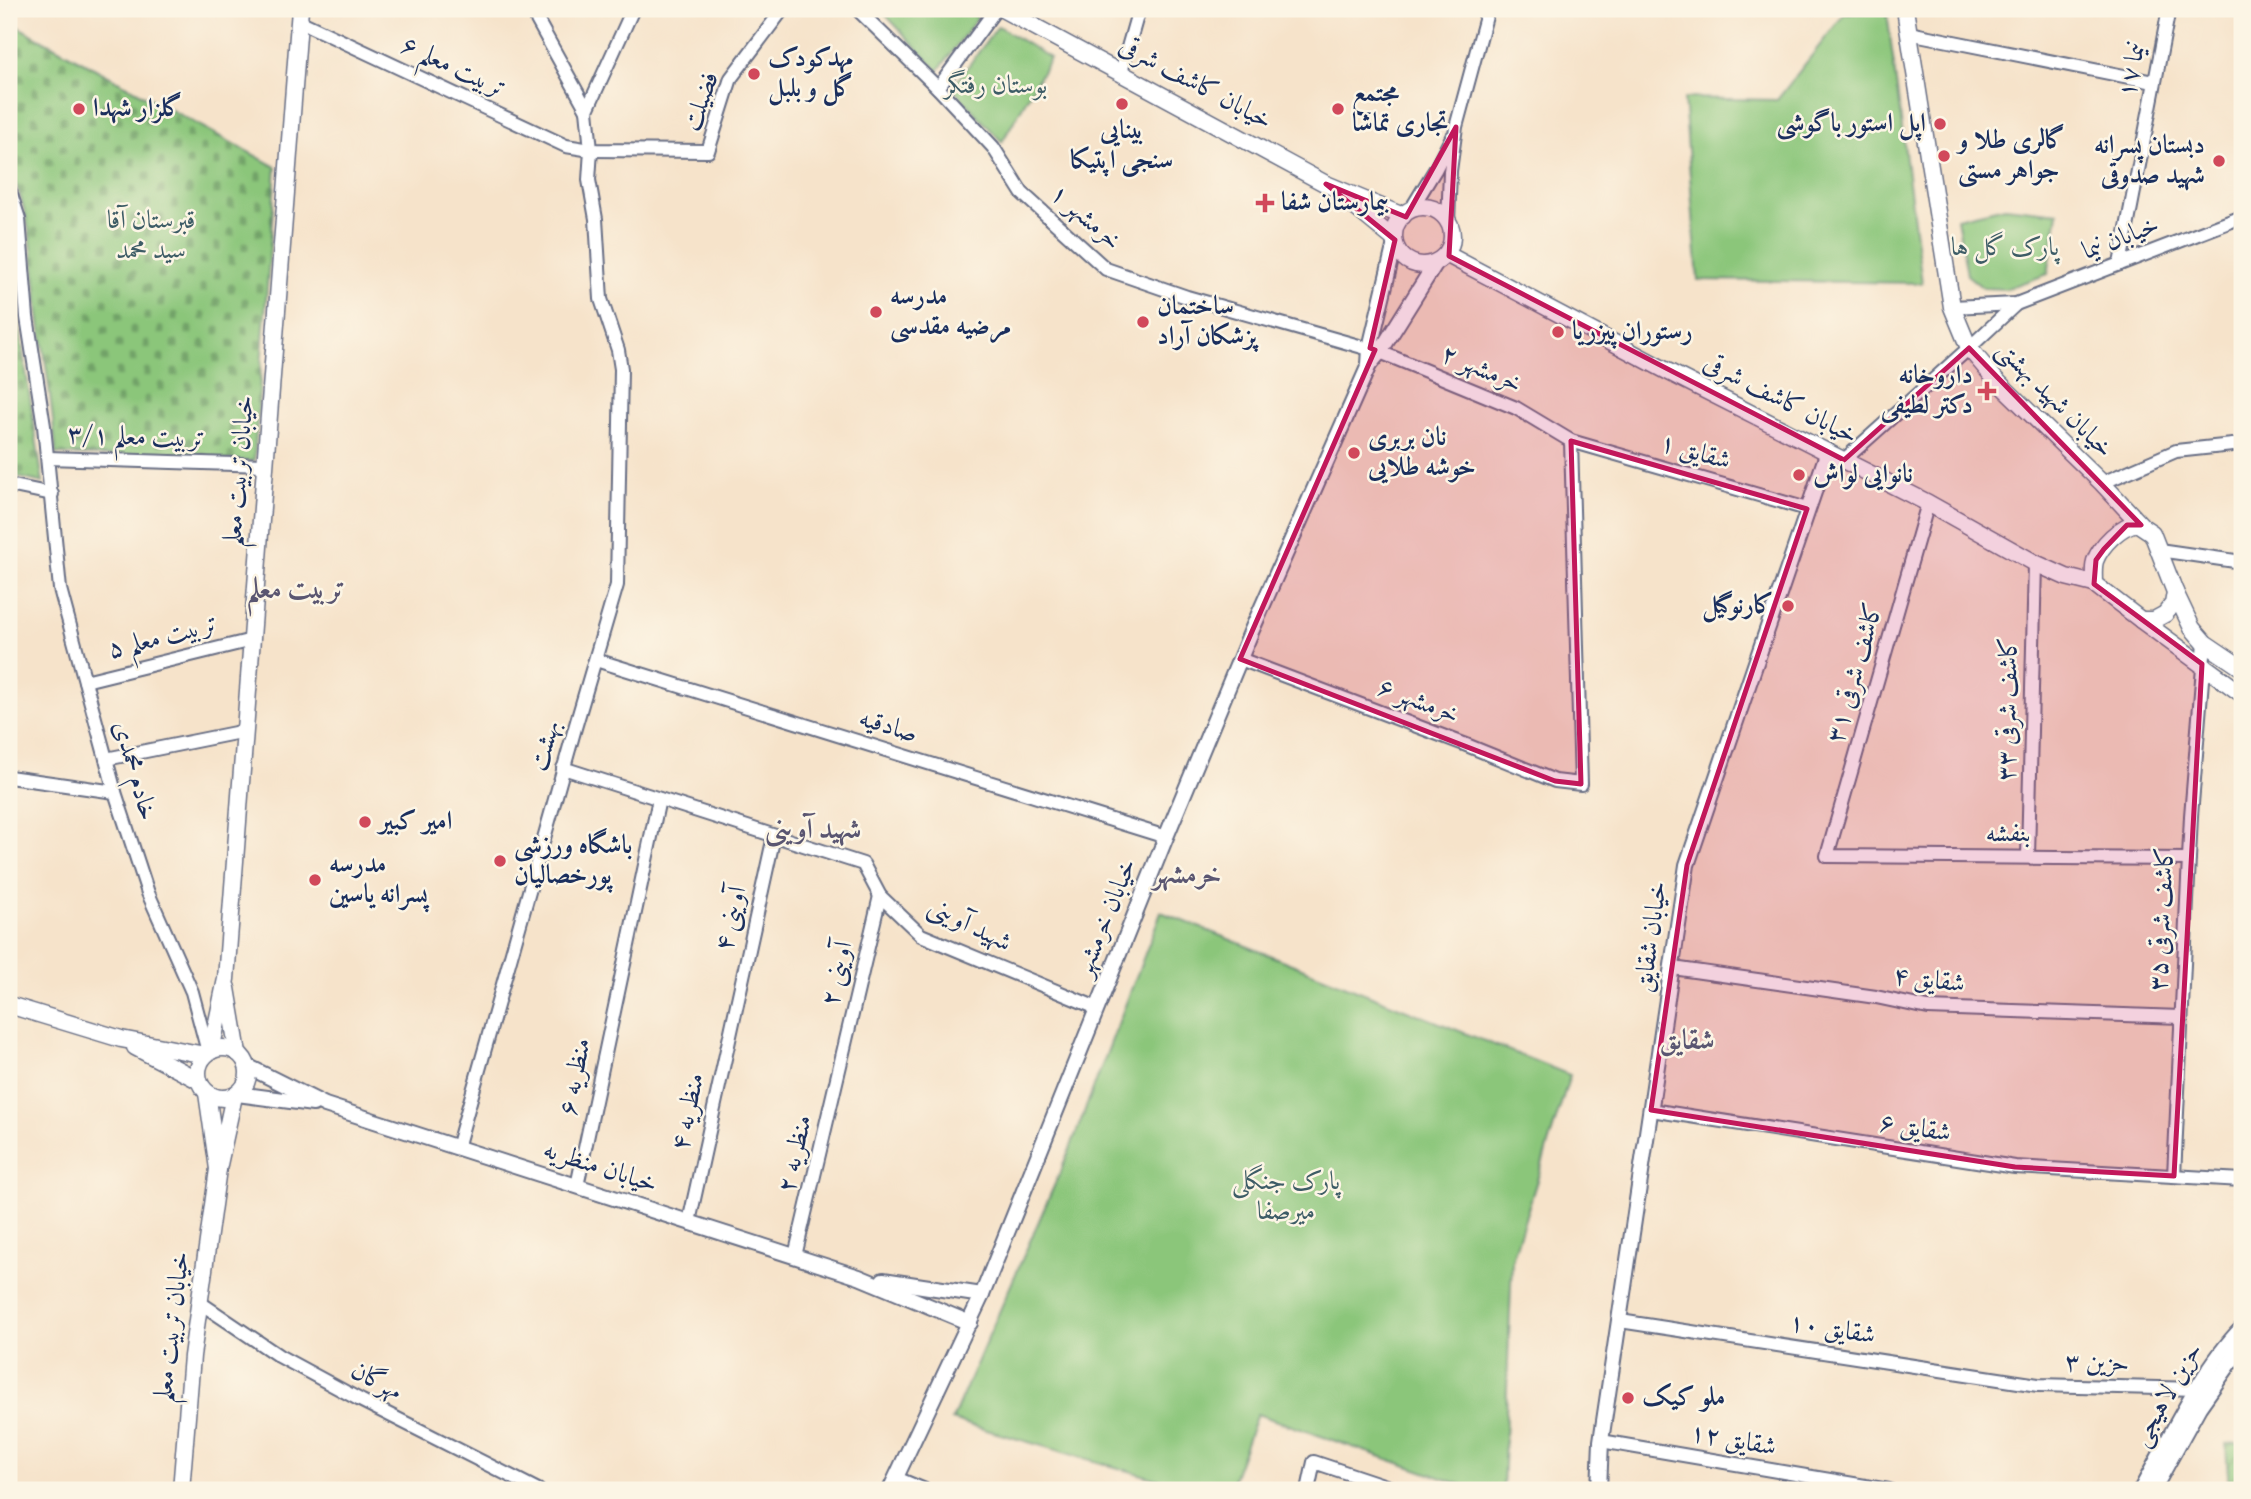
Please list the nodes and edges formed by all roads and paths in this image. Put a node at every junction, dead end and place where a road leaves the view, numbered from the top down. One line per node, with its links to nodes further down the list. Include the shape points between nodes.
1 (527, 9): 16 (street)
2 (634, 9): 16 (street)
3 (783, 9): 18 (street, فضیلت, via 731,78 708,151)
4 (857, 9): 15 (street)
5 (996, 9): 15 (street)
6 (1002, 9): 13 (main road, خیابان کاشف شرقی)
7 (1139, 9): 13 (street)
8 (1488, 9): 17 (street)
9 (1905, 9): 12 (main road, خیابان شهید بهشتی)
10 (2169, 9): 14 (street, نیما ۱۷)
11 (299, 15): 18 (street, تربیت معلم ۶, via 566,146); 36 (main road, خیابان تربیت معلم)
12 (1909, 33): 14 (street); 28 (main road, خیابان شهید بهشتی)
13 (1121, 72): 19 (main road, خیابان کاشف شرقی)
14 (2154, 82): 26 (street, نیما ۱۷)
15 (938, 88): 30 (street, خرمشهر ۱, via 993,147 1022,194 1106,269)
16 (587, 110): 18 (street, بهشت)
17 (1456, 127): 21 (street); 23 (street)
18 (591, 150): 52 (street, بهشت, via 589,180 601,299 618,350 622,394 619,571)
19 (1326, 184): 21 (main road); 24 (main road)
20 (9, 188): 34 (street, via 19,219 27,317)
21 (1406, 213): 23 (main road, via 1427,208); 24 (main road, via 1397,223)
22 (2242, 217): 26 (street, خیابان نیما)
23 (1448, 223): 25 (main road, via 1450,244)
24 (1394, 241): 25 (main road, via 1411,262 1420,265); 30 (street, خیابان خرمشهر)
25 (1441, 258): 30 (street); 33 (main road, خیابان کاشف شرقی)
26 (2120, 264): 27 (street, خیابان نیما)
27 (2015, 304): 28 (street, خیابان نیما); 29 (street, خیابان نیما)
28 (1952, 307): 29 (main road, خیابان شهید بهشتی)
29 (1969, 348): 35 (street, خیابان نیما); 37 (main road, خیابان شهید بهشتی)
30 (1375, 350): 31 (street, خرمشهر ۲, via 1516,408); 51 (street, خیابان خرمشهر)
31 (1571, 441): 41 (street, شقایق ۱); 51 (street, خرمشهر ۶, via 1581,784 1555,781)
32 (2242, 443): 37 (street, via 2176,451)
33 (1828, 451): 35 (main road, خیابان کاشف شرقی); 41 (street, خیابان شقایق)
34 (48, 458): 36 (street, تربیت معلم ۳/۱); 39 (street)
35 (1844, 460): 40 (main road, خیابان کاشف شرقی)
36 (265, 465): 49 (main road, خیابان تربیت معلم)
37 (2102, 483): 42 (main road, خیابان شهید بهشتی)
38 (9, 485): 39 (street)
39 (52, 494): 55 (street, خادم محمدی, via 60,589)
40 (1928, 503): 45 (main road, خیابان کاشف شرقی); 65 (street, کاشف شرقی ۳۱)
41 (1807, 509): 69 (street, خیابان شقایق, via 1687,865)
42 (2141, 525): 43 (main road, via 2152,533); 46 (main road, via 2127,525 2111,539 2096,560)
43 (2158, 550): 44 (street); 47 (main road)
44 (2242, 562)
45 (2035, 563): 46 (main road, خیابان کاشف شرقی, via 2066,578); 66 (street, کاشف شرقی ۳۳)
46 (2094, 584): 48 (main road)
47 (2175, 592): 48 (main road, via 2165,614); 50 (main road, via 2192,628)
48 (2141, 620): 53 (main road)
49 (252, 640): 55 (street, تربیت معلم ۵); 57 (main road, خیابان تربیت معلم)
50 (2205, 643): 53 (street, کاشف شرقی ۳۵); 54 (main road)
51 (1240, 659): 64 (street, خیابان خرمشهر)
52 (596, 660): 59 (street, بهشت); 64 (street, صادقیه)
53 (2202, 664): 56 (main road); 67 (street, کاشف شرقی ۳۵)
54 (2242, 668)
55 (85, 681): 58 (street, خادم محمدی)
56 (2242, 694)
57 (245, 731): 58 (street); 70 (main road, خیابان تربیت معلم)
58 (106, 759): 61 (street, خادم محمدی)
59 (563, 768): 62 (street, شهید آوینی); 83 (street, بهشت)
60 (9, 777): 61 (street)
61 (116, 792): 76 (street, خادم محمدی, via 148,893 192,992)
62 (659, 799): 63 (street, شهید آوینی); 87 (street, منظریه ۶)
63 (774, 836): 68 (street, شهید آوینی, via 863,864); 73 (street, آوینی ۴)
64 (1166, 837): 72 (street, خیابان خرمشهر)
65 (1827, 856): 66 (street, بنفشه)
66 (2028, 857): 67 (street, بنفشه)
67 (2189, 859): 74 (street, کاشف شرقی ۳۵)
68 (880, 896): 72 (street, شهید آوینی, via 921,934); 78 (street, آوینی ۲)
69 (1673, 968): 74 (street, شقایق ۴, via 1928,1008); 82 (street, خیابان شقایق)
70 (226, 979): 76 (main road); 77 (main road)
71 (9, 1004): 75 (main road)
72 (1097, 1008): 91 (street, خیابان خرمشهر)
73 (734, 1012): 88 (street, منظریه ۴)
74 (2182, 1017): 85 (street, کاشف شرقی ۳۵)
75 (121, 1039): 76 (main road); 79 (main road)
76 (208, 1053): 77 (main road, via 223,1048); 79 (main road, via 199,1065)
77 (243, 1059): 80 (main road, via 247,1082); 81 (street)
78 (841, 1062): 89 (street, منظریه ۲)
79 (203, 1087): 80 (main road, via 222,1099); 84 (main road)
80 (236, 1095): 81 (street); 84 (main road)
81 (325, 1105): 83 (street, خیابان منظریه)
82 (1651, 1110): 85 (street, شقایق ۶, via 2015,1167); 93 (street, خیابان شقایق)
83 (457, 1148): 87 (street, خیابان منظریه)
84 (218, 1169): 92 (main road, خیابان تربیت معلم)
85 (2174, 1176): 86 (street, شقایق ۶)
86 (2242, 1180)
87 (577, 1186): 88 (street, خیابان منظریه)
88 (689, 1222): 89 (street, خیابان منظریه)
89 (795, 1256): 90 (street, خیابان منظریه)
90 (859, 1277): 91 (street); 94 (street)
91 (982, 1295): 94 (street, خیابان خرمشهر)
92 (199, 1302): 101 (main road, خیابان تربیت معلم); 102 (street, مهرگان, via 279,1356)
93 (1620, 1321): 97 (street, شقایق ۱۰); 99 (street, خیابان شقایق)
94 (970, 1323): 100 (street, خیابان خرمشهر)
95 (2242, 1328): 98 (street, حزین لاهیجی, via 2226,1344)
96 (2242, 1346): 109 (street, حزین لاهیجی, via 2199,1406)
97 (2038, 1385): 98 (street, حزین ۳)
98 (2198, 1389): 108 (street, حزین لاهیجی)
99 (1601, 1441): 106 (street, خیابان شقایق); 107 (street, شقایق ۱۲)
100 (893, 1484): 103 (street)
101 (181, 1490)
102 (538, 1490)
103 (925, 1490)
104 (1308, 1490): 105 (street, via 1314,1462)
105 (1398, 1490)
106 (1598, 1490)
107 (1889, 1490)
108 (2141, 1490)
109 (2153, 1490)

